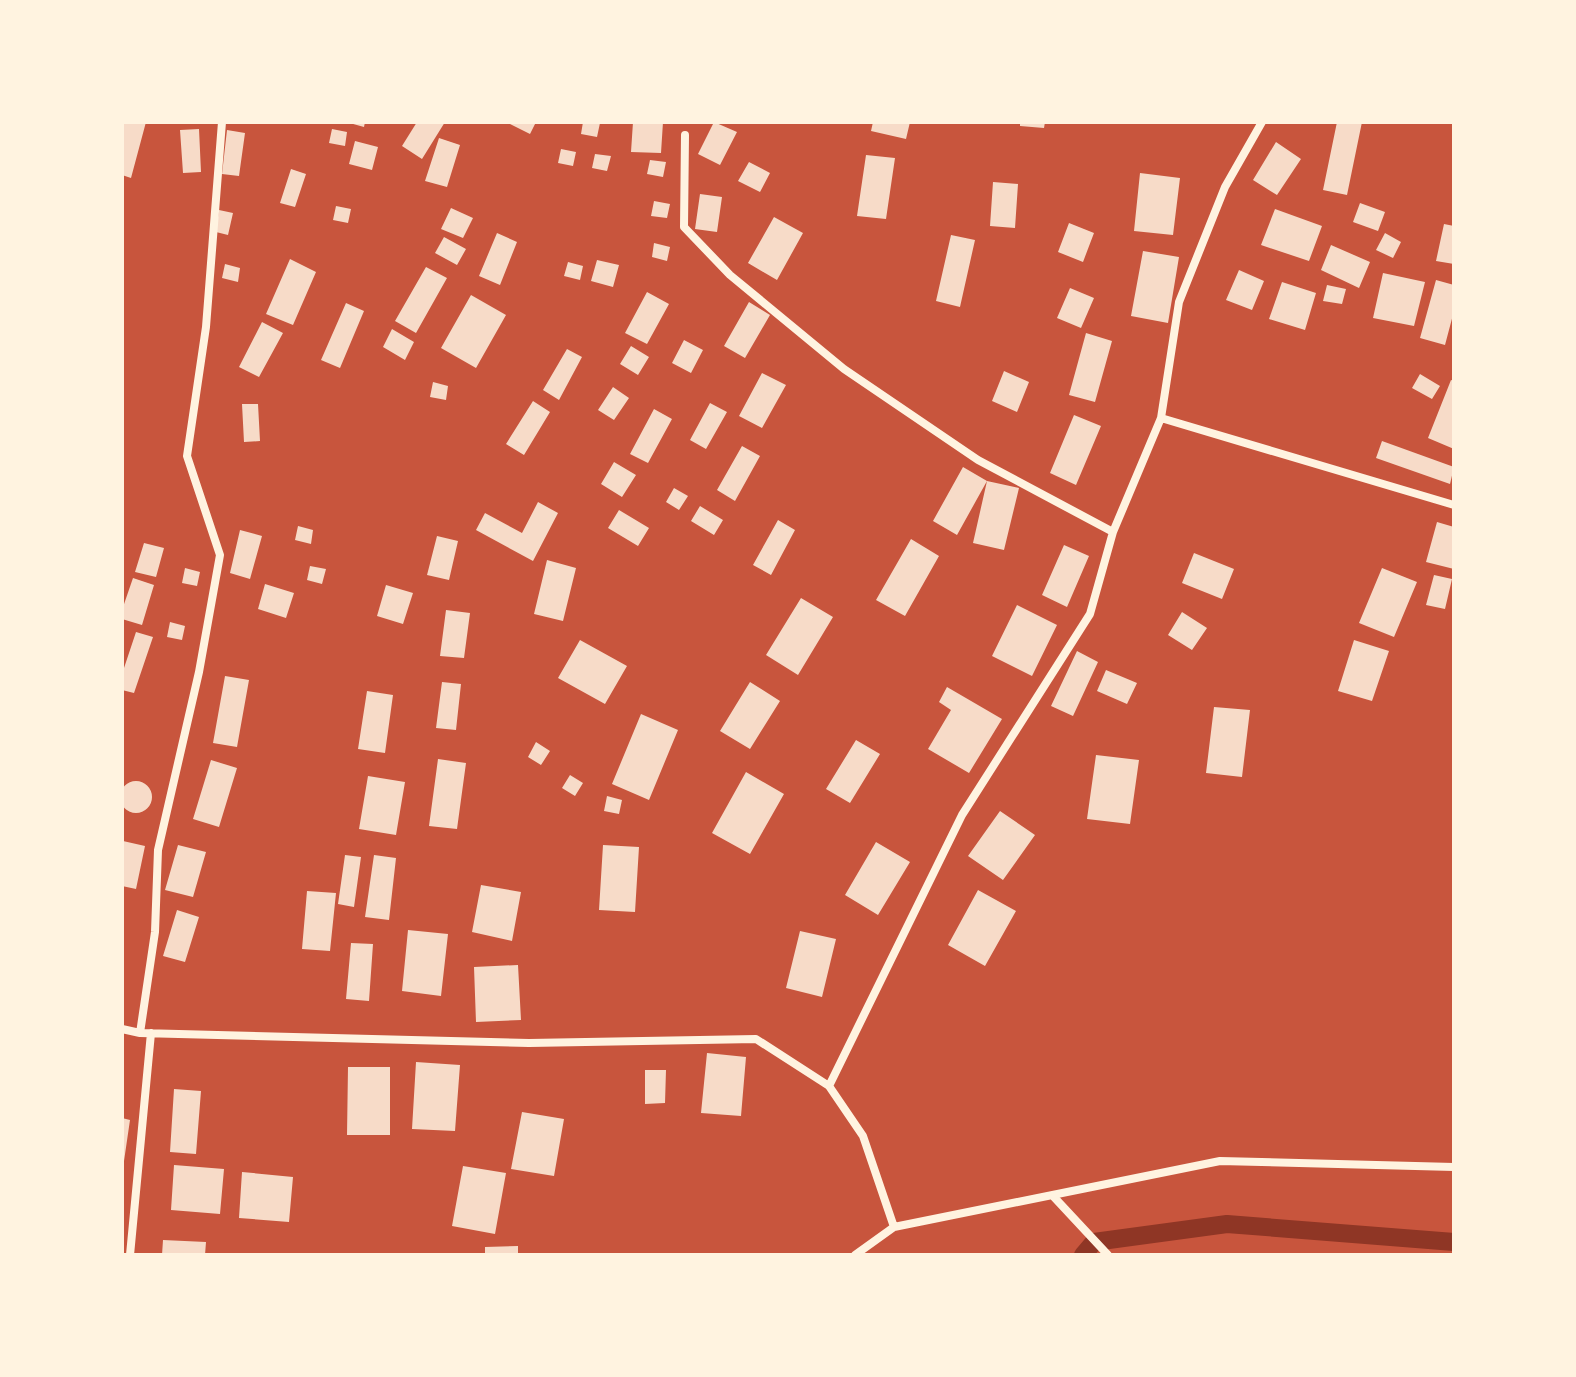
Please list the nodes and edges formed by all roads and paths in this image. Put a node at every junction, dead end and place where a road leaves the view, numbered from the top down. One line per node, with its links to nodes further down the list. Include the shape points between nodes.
1 (222, 122): 8 (street, via 206,327 187,456 220,555 158,850 155,932)
2 (1262, 122): 4 (street, via 1225,187 1179,302)
3 (685, 135): 6 (street, via 684,227 730,275 844,369 978,460)
4 (1161, 418): 5 (street); 6 (street)
5 (1454, 505)
6 (1113, 532): 10 (street, via 1090,614 962,815)
7 (122, 1029): 8 (street)
8 (140, 1033): 9 (street)
9 (151, 1033): 10 (street, via 529,1043 756,1039); 14 (street)
10 (829, 1086): 13 (street, via 863,1136)
11 (1454, 1167): 12 (street, via 1220,1161)
12 (1053, 1196): 13 (street); 16 (street)
13 (894, 1227): 15 (street)
14 (130, 1255)
15 (855, 1255)
16 (1108, 1255)

